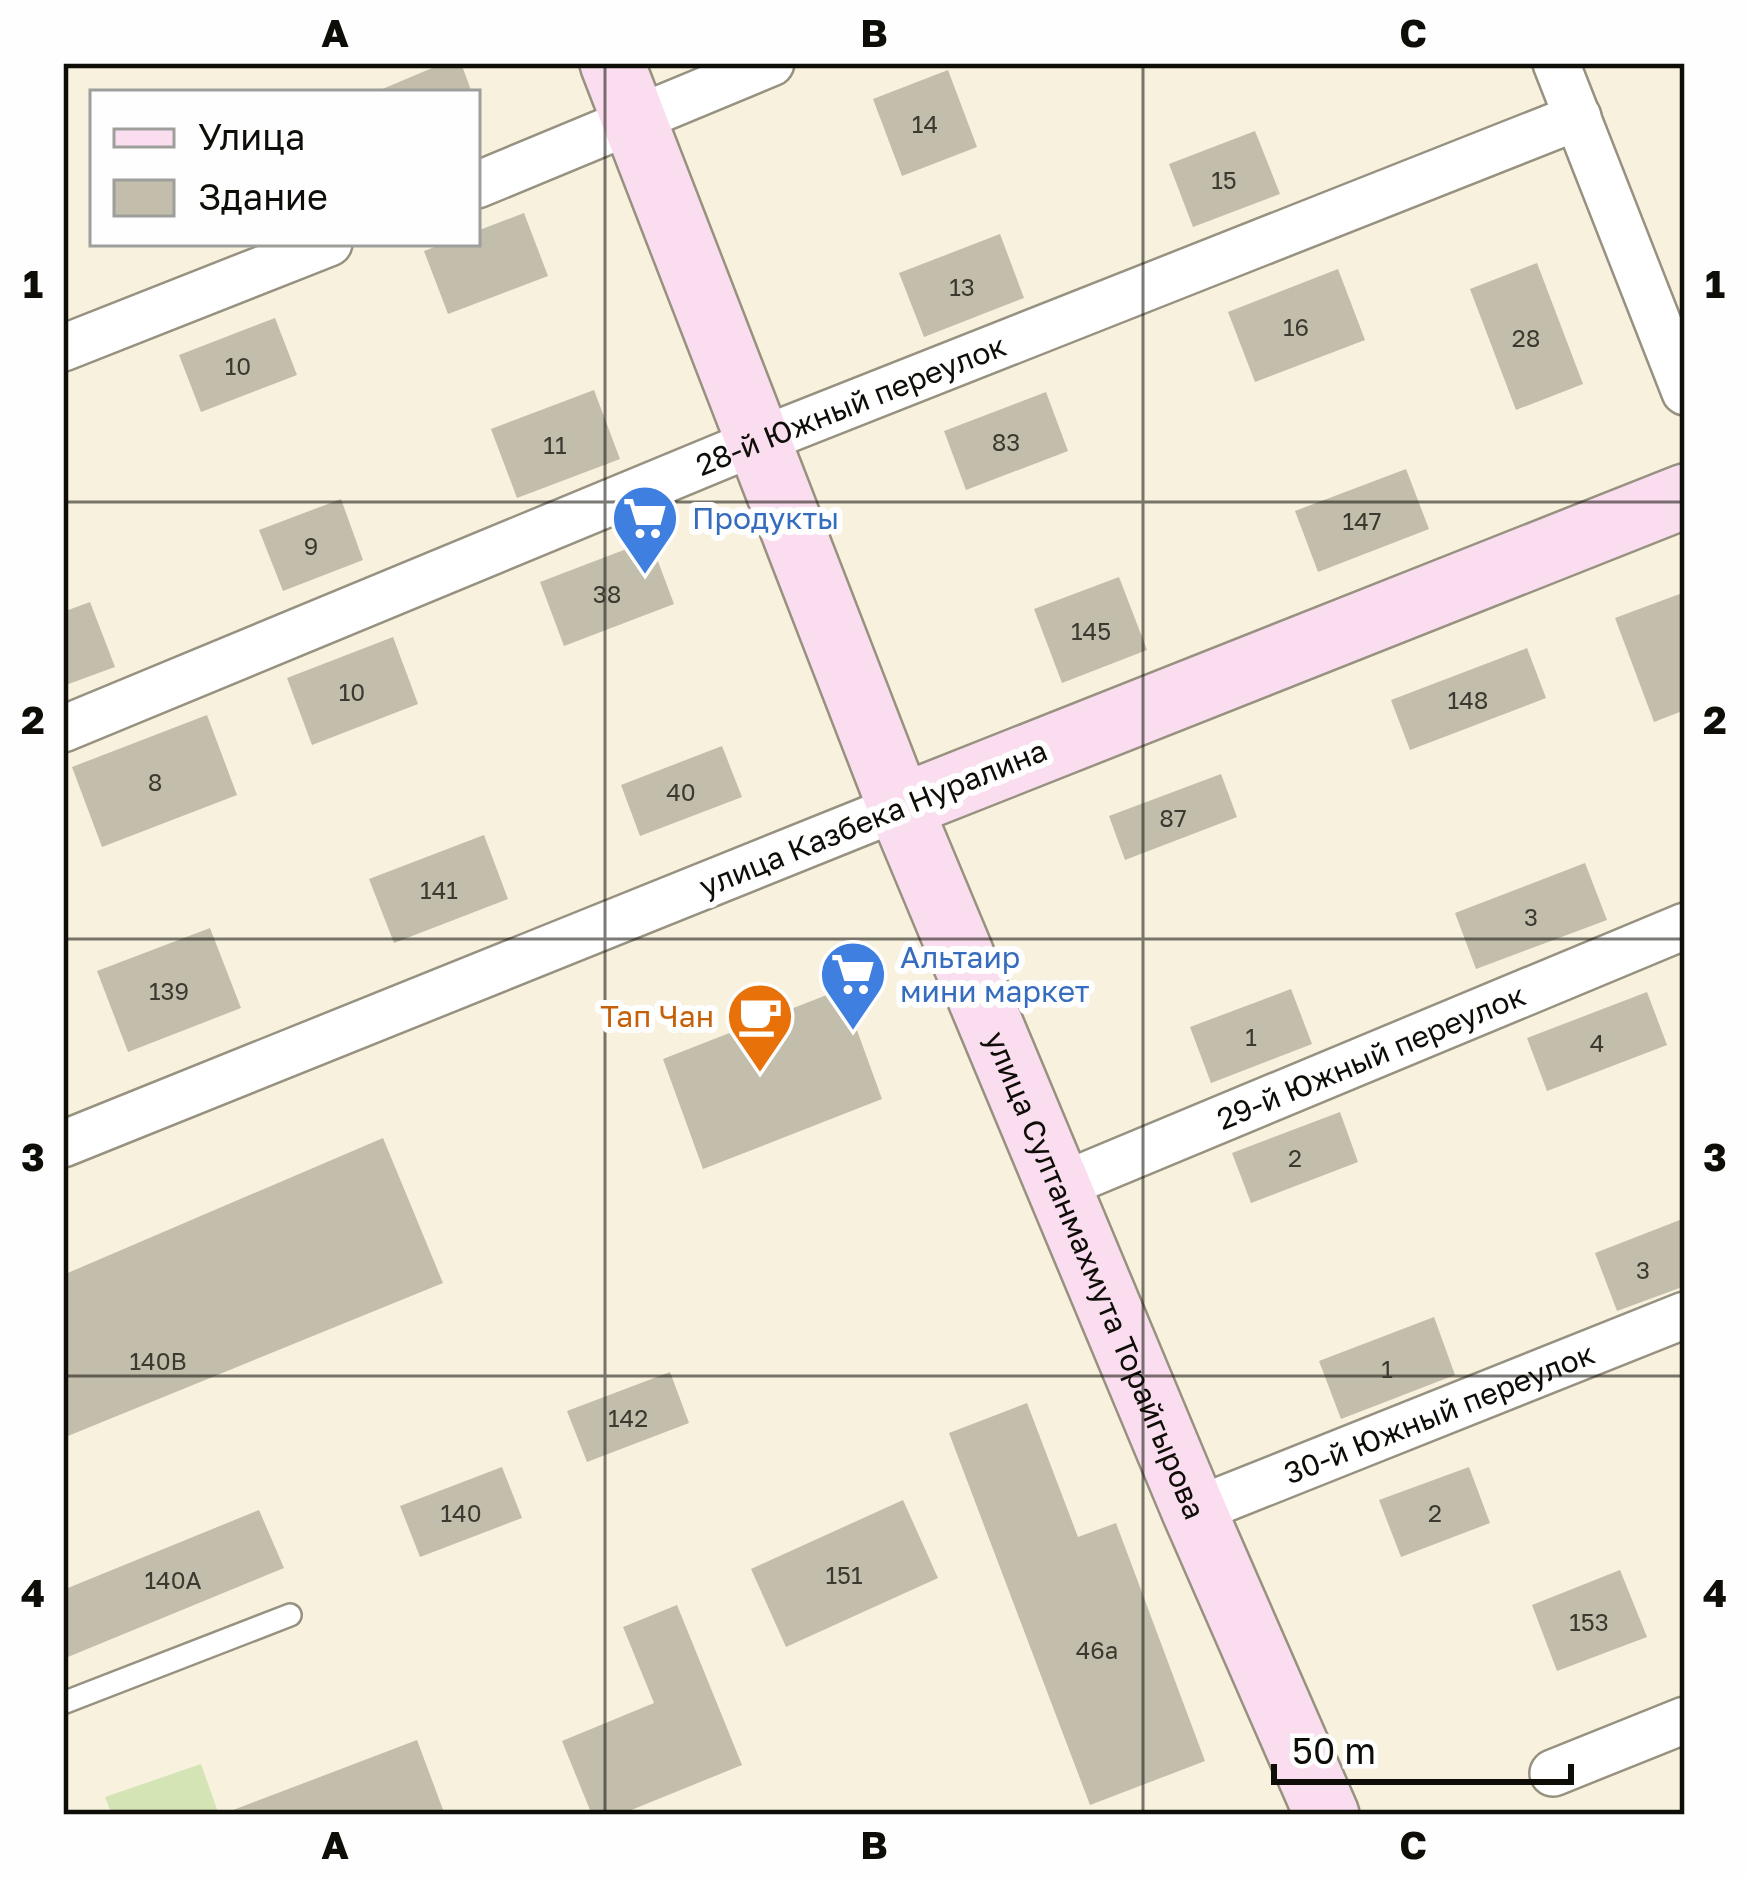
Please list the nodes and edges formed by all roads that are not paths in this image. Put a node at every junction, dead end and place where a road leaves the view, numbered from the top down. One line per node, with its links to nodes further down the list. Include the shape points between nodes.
1 (612, 63): 5 (main road, улица Султанмахмута Торайгырова)
2 (771, 63): 5 (street)
3 (1556, 63): 4 (street)
4 (1577, 117): 9 (street); 10 (street, 28-й Южный переулок)
5 (634, 122): 6 (street); 10 (main road, улица Султанмахмута Торайгырова)
6 (480, 183)
7 (321, 246): 8 (street)
8 (63, 348)
9 (1685, 392)
10 (756, 442): 12 (street, 28-й Южный переулок); 13 (main road, улица Султанмахмута Торайгырова)
11 (1685, 496): 13 (main road, улица Казбека Нуралина)
12 (63, 729)
13 (900, 807): 15 (street, улица Казбека Нуралина); 16 (main road, улица Султанмахмута Торайгырова)
14 (1685, 926): 16 (street, 29-й Южный переулок)
15 (63, 1144)
16 (1058, 1187): 18 (main road, улица Султанмахмута Торайгырова)
17 (1685, 1315): 18 (street, 30-й Южный переулок)
18 (1194, 1511): 23 (main road, улица Султанмахмута Торайгырова)
19 (290, 1615): 20 (lane)
20 (63, 1703)
21 (1685, 1720): 22 (street)
22 (1553, 1773)
23 (1327, 1815)

